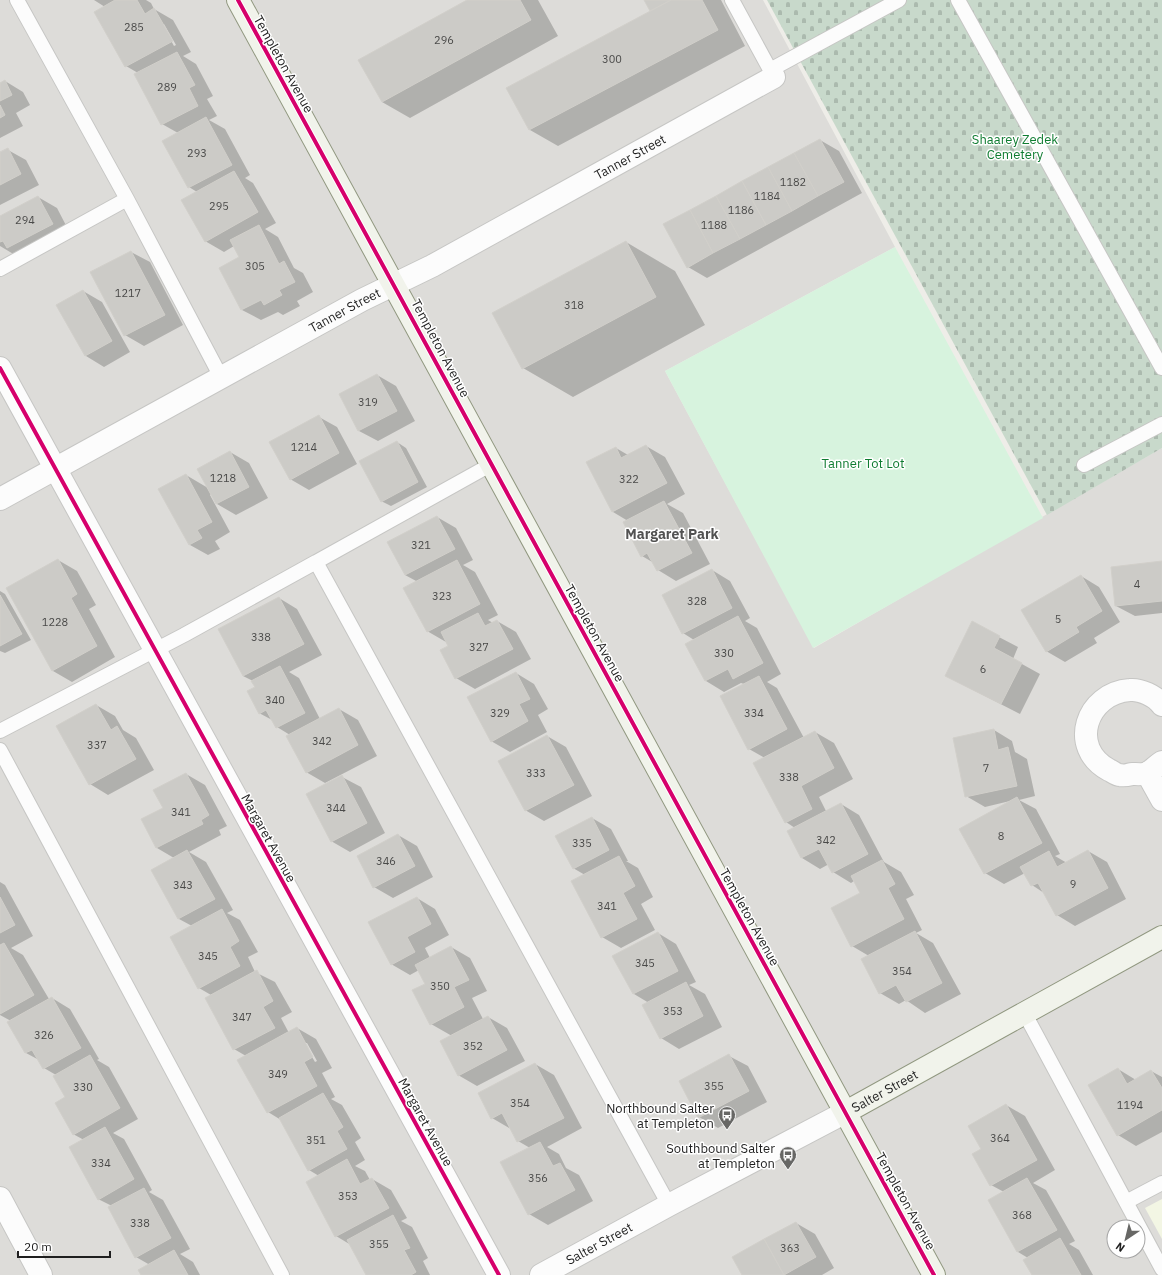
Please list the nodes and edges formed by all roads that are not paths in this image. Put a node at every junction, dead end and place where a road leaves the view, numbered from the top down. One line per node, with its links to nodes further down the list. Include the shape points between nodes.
1 (17, 0): 7 (lane)
2 (238, 0): 9 (street, Templeton Avenue)
3 (732, 0): 6 (lane)
4 (899, 0): 6 (lane)
5 (958, 0): 11 (lane)
6 (772, 73): 9 (street, Tanner Street, via 432,266)
7 (127, 199): 8 (lane); 12 (lane)
8 (0, 269)
9 (394, 283): 12 (street, Tanner Street); 14 (street, Templeton Avenue)
10 (0, 368): 16 (street, Margaret Avenue)
11 (1162, 368)
12 (221, 377): 16 (street, Tanner Street)
13 (1162, 424): 15 (lane)
14 (492, 464): 18 (lane); 27 (street, Templeton Avenue)
15 (1084, 465)
16 (55, 469): 17 (street, Tanner Street); 19 (street, Margaret Avenue)
17 (0, 499)
18 (316, 562): 19 (lane); 31 (lane)
19 (154, 650): 21 (lane); 35 (street, Margaret Avenue)
20 (1162, 705): 23 (street, via 1146,693 1134,690 1118,691 1104,698 1095,707 1088,721 1086,734 1089,748 1100,765 1119,775)
21 (0, 731)
22 (0, 750): 34 (lane)
23 (1154, 768): 24 (street)
24 (1162, 800)
25 (1162, 937): 26 (street, Salter Street)
26 (1026, 1014): 27 (street, Salter Street); 30 (lane)
27 (846, 1112): 31 (street, Salter Street); 37 (street, Templeton Avenue)
28 (1162, 1183): 30 (lane)
29 (0, 1198): 33 (street)
30 (1126, 1202): 32 (lane)
31 (669, 1205): 36 (street, Salter Street)
32 (1162, 1269)
33 (41, 1275)
34 (282, 1275)
35 (499, 1275)
36 (541, 1275)
37 (934, 1275)

